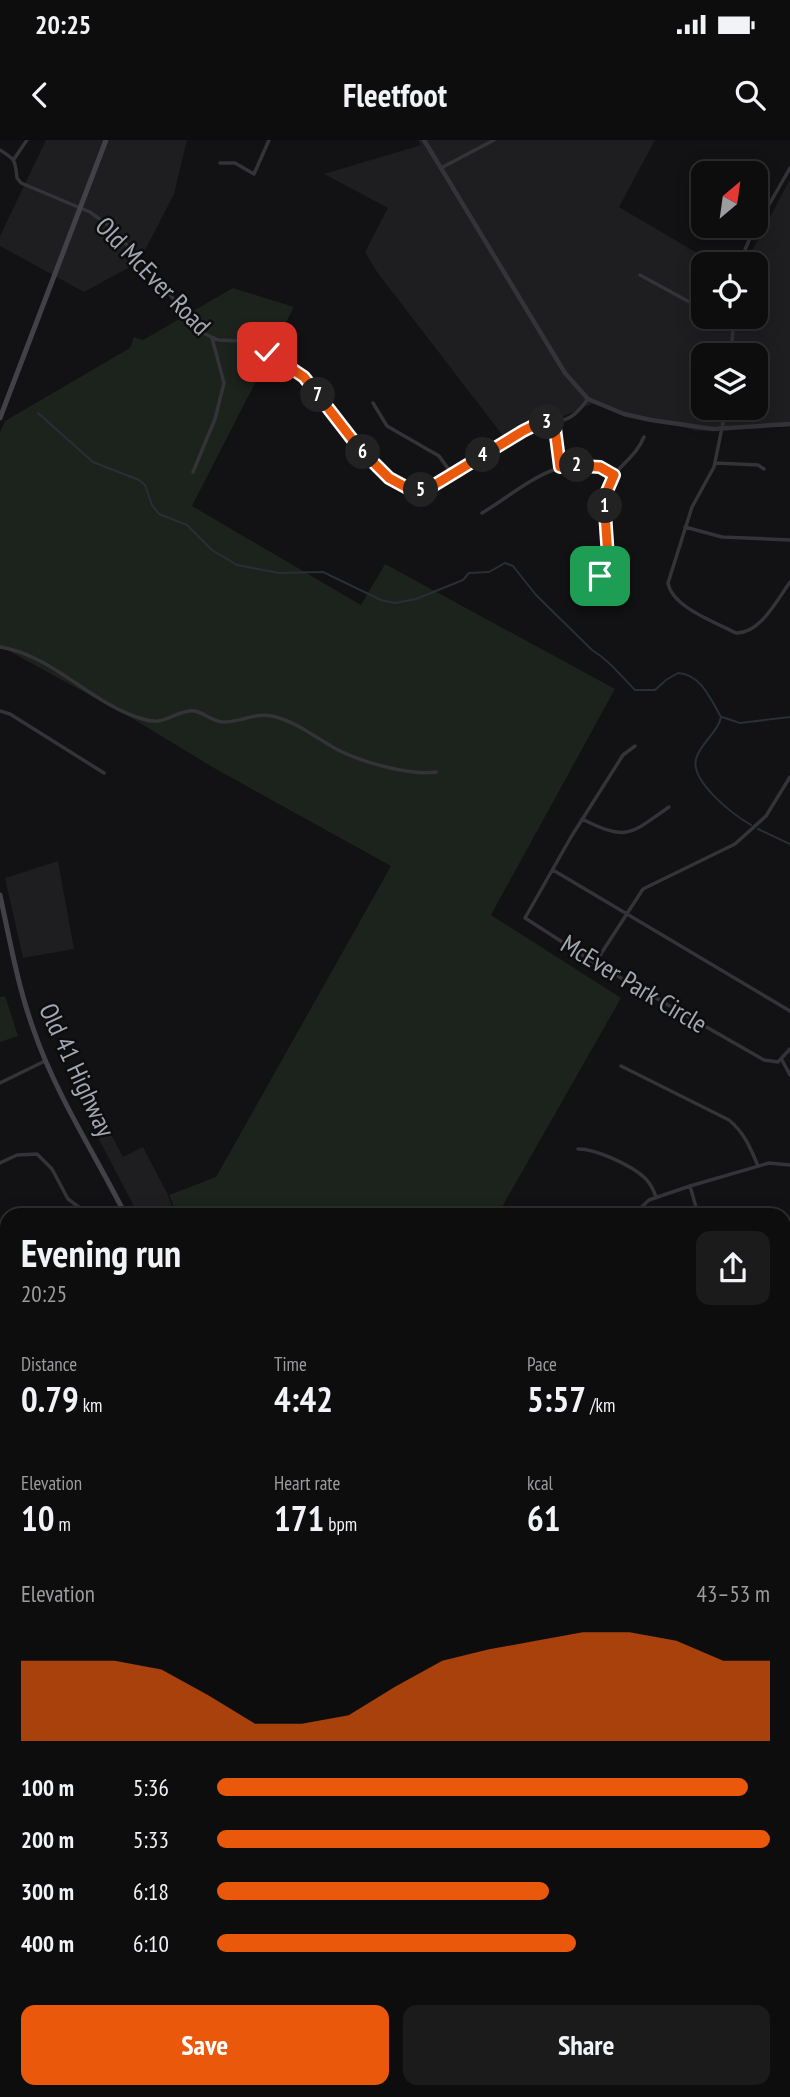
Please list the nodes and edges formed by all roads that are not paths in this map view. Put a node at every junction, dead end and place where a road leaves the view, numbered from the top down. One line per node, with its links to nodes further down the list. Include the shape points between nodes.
1 (27, 140): 7 (street)
2 (106, 140): 11 (main road)
3 (270, 140): 8 (street, via 254,174 235,163)
4 (424, 140): 9 (street)
5 (494, 140): 9 (street)
6 (0, 149): 7 (street)
7 (14, 159): 11 (street, Old McEver Road, via 21,183)
8 (220, 163)
9 (441, 168): 16 (street, via 565,373)
10 (790, 168): 12 (street)
11 (81, 208): 15 (street, Old McEver Road, via 112,228 194,324); 18 (main road)
12 (744, 252)
13 (640, 275): 14 (street)
14 (691, 303)
15 (212, 338): 27 (street, via 223,383 215,419); 28 (street, Old McEver Road, via 253,345 296,370 367,456 398,485 420,490)
16 (588, 399): 20 (street, Old McEver Road, via 574,415); 22 (street, via 651,420)
17 (373, 404): 28 (street, via 387,426 439,456)
18 (0, 418)
19 (723, 420): 22 (street)
20 (554, 421): 25 (street); 28 (street, Old McEver Road, via 523,431)
21 (790, 424): 22 (street)
22 (721, 428): 24 (street)
23 (644, 437): 29 (street)
24 (716, 463): 26 (street); 31 (street, via 695,498)
25 (560, 467): 29 (street, via 600,467); 30 (street)
26 (764, 469)
27 (193, 472)
28 (452, 474)
29 (614, 475): 33 (street, via 604,498 608,557)
30 (482, 513)
31 (685, 527): 32 (street, via 722,537); 34 (street, via 668,583 670,591 681,604 736,634 752,630)
32 (790, 540)
33 (600, 576)
34 (790, 582)
35 (0, 647): 38 (street, via 29,656 145,720 165,721 187,711 223,722 270,715 356,758 407,771)
36 (0, 711): 39 (street)
37 (635, 746): 42 (street, McEver Park Circle, via 623,755)
38 (436, 772)
39 (104, 773)
40 (790, 777): 46 (street, via 766,816 746,836 651,884)
41 (669, 807): 42 (street, via 625,834)
42 (582, 819): 43 (street, McEver Park Circle)
43 (553, 870): 46 (street); 47 (street, McEver Park Circle, via 526,918)
44 (0, 895): 45 (main road, Old 41 Highway)
45 (1, 903): 50 (main road, Old 41 Highway, via 25,1003)
46 (627, 914): 47 (street); 48 (street)
47 (595, 963): 51 (street, McEver Park Circle, via 764,1060)
48 (790, 1010)
49 (790, 1049): 51 (street)
50 (45, 1060): 54 (street); 62 (main road, Old 41 Highway)
51 (782, 1060): 53 (street)
52 (621, 1066): 58 (street, via 729,1120 747,1140)
53 (790, 1075)
54 (0, 1083)
55 (578, 1149): 60 (street, via 592,1149 646,1178)
56 (0, 1163): 61 (street, via 17,1155 37,1154 52,1169 68,1199)
57 (790, 1165): 58 (street)
58 (758, 1166): 59 (street)
59 (690, 1186): 60 (street); 64 (street)
60 (656, 1197): 63 (street)
61 (80, 1208)
62 (122, 1208)
63 (639, 1208)
64 (696, 1208)

